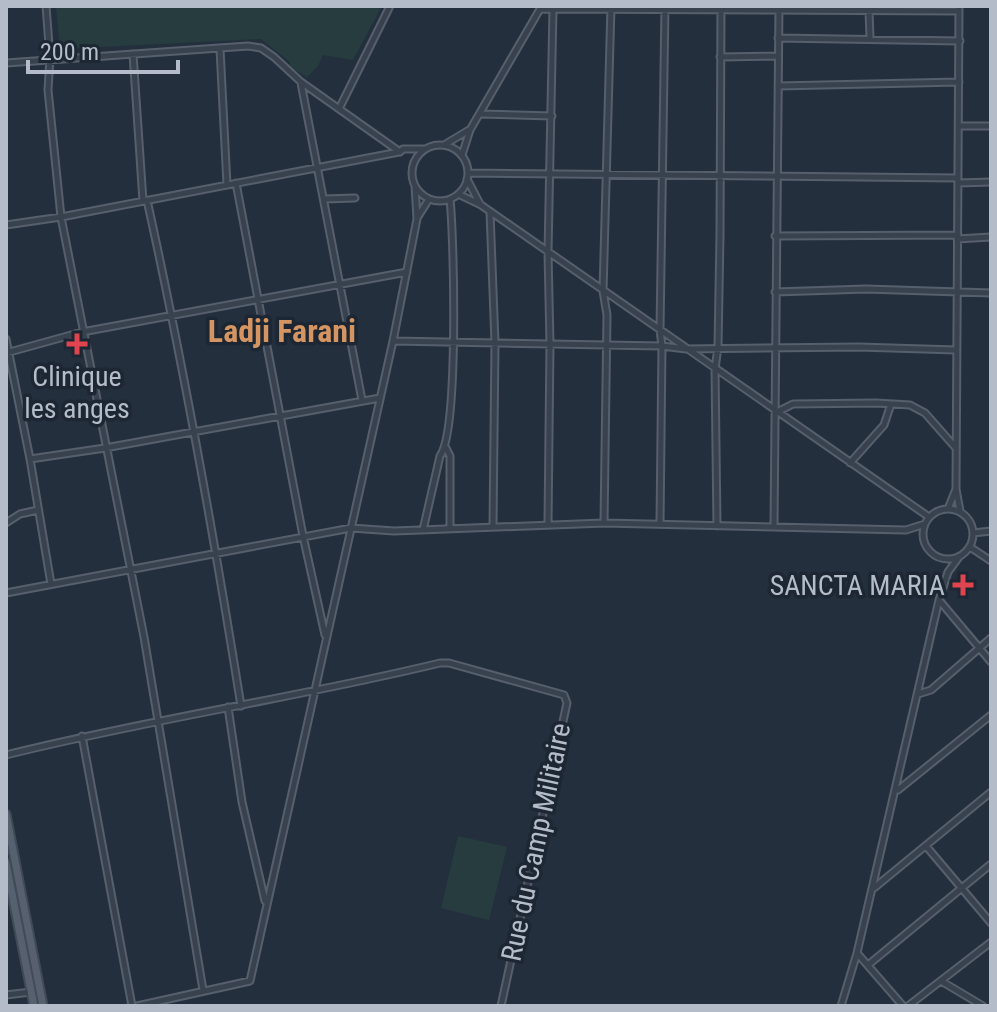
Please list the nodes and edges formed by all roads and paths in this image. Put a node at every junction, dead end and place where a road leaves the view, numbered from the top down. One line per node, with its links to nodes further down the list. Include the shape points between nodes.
1 (46, 6): 18 (street)
2 (390, 6): 23 (street)
3 (541, 8): 8 (street); 24 (street)
4 (610, 8): 5 (street); 8 (street); 36 (street)
5 (665, 8): 6 (street); 37 (street)
6 (721, 8): 7 (street); 17 (street)
7 (779, 8): 10 (street); 11 (street)
8 (553, 9): 25 (street)
9 (959, 9): 10 (street); 13 (street)
10 (869, 11): 12 (street)
11 (778, 38): 12 (street); 16 (street)
12 (870, 38): 13 (street)
13 (960, 41): 21 (street)
14 (220, 49): 15 (street); 20 (street, via 261,48); 44 (street)
15 (133, 54): 18 (street); 51 (street)
16 (778, 56): 17 (street); 22 (street)
17 (720, 57): 40 (street)
18 (50, 58): 19 (street); 54 (street, via 48,90)
19 (6, 63)
20 (301, 82): 23 (street); 34 (street)
21 (959, 82): 22 (street); 26 (street)
22 (778, 86): 39 (street)
23 (339, 109): 31 (street)
24 (481, 114): 25 (street); 28 (street)
25 (552, 116): 35 (street)
26 (959, 126): 27 (street); 41 (street)
27 (991, 126)
28 (470, 130): 29 (street); 32 (street)
29 (444, 145): 30 (street); 32 (street)
30 (425, 149): 31 (street); 33 (street)
31 (402, 150): 33 (street); 34 (street)
32 (462, 156): 38 (street)
33 (414, 162): 45 (street)
34 (317, 169): 43 (street); 48 (street)
35 (550, 173): 36 (street); 38 (street); 60 (street)
36 (607, 173): 37 (street); 63 (street)
37 (663, 175): 40 (street); 69 (street)
38 (467, 176): 46 (street); 52 (street)
39 (776, 176): 40 (street); 41 (street); 57 (street)
40 (721, 177): 78 (street)
41 (958, 180): 42 (street); 58 (street)
42 (991, 182)
43 (236, 183): 44 (street); 67 (street)
44 (227, 185): 51 (street)
45 (415, 186): 49 (street); 55 (street)
46 (458, 194): 50 (street); 52 (street)
47 (355, 198): 48 (street)
48 (324, 199): 62 (street)
49 (429, 199): 50 (street); 55 (street)
50 (450, 199): 73 (street)
51 (145, 201): 54 (street); 68 (street)
52 (481, 205): 53 (street)
53 (490, 212): 60 (street); 74 (street)
54 (61, 217): 56 (street); 70 (street)
55 (417, 219): 61 (street)
56 (6, 225)
57 (775, 236): 58 (street); 64 (street)
58 (958, 237): 59 (street); 65 (street)
59 (991, 237)
60 (548, 252): 63 (street); 75 (street)
61 (407, 272): 62 (street); 72 (street)
62 (340, 283): 67 (street); 85 (street)
63 (603, 291): 69 (street); 76 (street)
64 (775, 292): 65 (street); 79 (street)
65 (957, 293): 66 (street); 81 (street)
66 (991, 293)
67 (259, 299): 68 (street); 88 (street)
68 (173, 316): 70 (street); 89 (street)
69 (660, 330): 77 (street); 80 (street)
70 (82, 332): 82 (street); 91 (street)
71 (6, 339): 82 (street)
72 (393, 341): 73 (street); 84 (street)
73 (453, 342): 74 (street); 92 (street)
74 (495, 343): 75 (street); 105 (street)
75 (550, 344): 76 (street); 102 (street)
76 (607, 345): 77 (street); 101 (street)
77 (662, 346): 80 (street); 103 (street)
78 (718, 347): 79 (street); 80 (street); 83 (street)
79 (775, 347): 81 (street); 87 (street)
80 (686, 349): 83 (street)
81 (956, 350): 90 (street)
82 (7, 353): 93 (street)
83 (715, 369): 87 (street); 106 (street)
84 (380, 398): 85 (street); 108 (street)
85 (362, 400): 88 (street)
86 (891, 404): 87 (street, via 793,404); 90 (street, via 919,409); 94 (street, via 884,425)
87 (776, 411): 94 (street); 107 (street)
88 (280, 416): 89 (street); 114 (street)
89 (194, 431): 91 (street); 117 (street)
90 (955, 447): 95 (street)
91 (105, 448): 93 (street); 121 (street)
92 (446, 448): 109 (street); 110 (street)
93 (30, 459): 97 (street)
94 (850, 463): 99 (street)
95 (956, 489): 96 (street); 98 (street)
96 (948, 509): 98 (street); 99 (street)
97 (38, 510): 100 (street); 123 (street)
98 (960, 512): 113 (street)
99 (929, 517): 104 (street)
100 (6, 523)
101 (604, 523): 102 (street); 103 (street)
102 (548, 524): 105 (street)
103 (660, 524): 106 (street)
104 (925, 524): 111 (street); 115 (street)
105 (493, 526): 109 (street)
106 (717, 526): 107 (street)
107 (774, 526): 111 (street)
108 (351, 528): 110 (street); 114 (street); 126 (street)
109 (450, 528): 110 (street)
110 (423, 530)
111 (906, 530): 115 (street)
112 (991, 531): 113 (street)
113 (973, 533): 116 (street)
114 (303, 536): 117 (street); 126 (street)
115 (923, 539): 119 (street)
116 (970, 547): 118 (street); 120 (street)
117 (217, 552): 121 (street); 132 (street)
118 (959, 557): 119 (street); 122 (street)
119 (942, 558): 122 (street)
120 (991, 561)
121 (129, 569): 123 (street); 135 (street)
122 (948, 572): 125 (street)
123 (51, 584): 124 (street)
124 (6, 593)
125 (939, 600): 128 (street); 131 (street)
126 (326, 636): 130 (street)
127 (991, 638): 128 (street)
128 (978, 648): 129 (street); 131 (street, via 931,690)
129 (991, 662)
130 (315, 691): 132 (street); 146 (street); 158 (street, Rue du Camp Militaire, via 449,663 564,695 567,703)
131 (918, 694): 138 (street)
132 (241, 706): 133 (street)
133 (228, 707): 135 (street); 146 (street, via 242,802)
134 (991, 715): 138 (street)
135 (158, 722): 136 (street); 152 (street)
136 (82, 736): 137 (street); 157 (street)
137 (6, 755)
138 (897, 790): 144 (street)
139 (991, 792): 141 (street)
140 (6, 814): 156 (main road)
141 (926, 846): 144 (street); 145 (street)
142 (6, 863): 153 (main road)
143 (991, 864): 145 (street)
144 (874, 889): 149 (street)
145 (961, 889): 147 (street); 150 (street)
146 (267, 906): 152 (street, via 250,981)
147 (991, 923)
148 (991, 942): 151 (street)
149 (857, 953): 150 (street); 159 (street)
150 (868, 965): 160 (street)
151 (941, 981): 160 (street); 161 (street)
152 (203, 990): 157 (street)
153 (31, 992): 154 (street); 155 (main road)
154 (6, 995)
155 (34, 1006)
156 (43, 1006)
157 (134, 1006)
158 (501, 1006)
159 (841, 1006)
160 (906, 1006)
161 (983, 1006)

